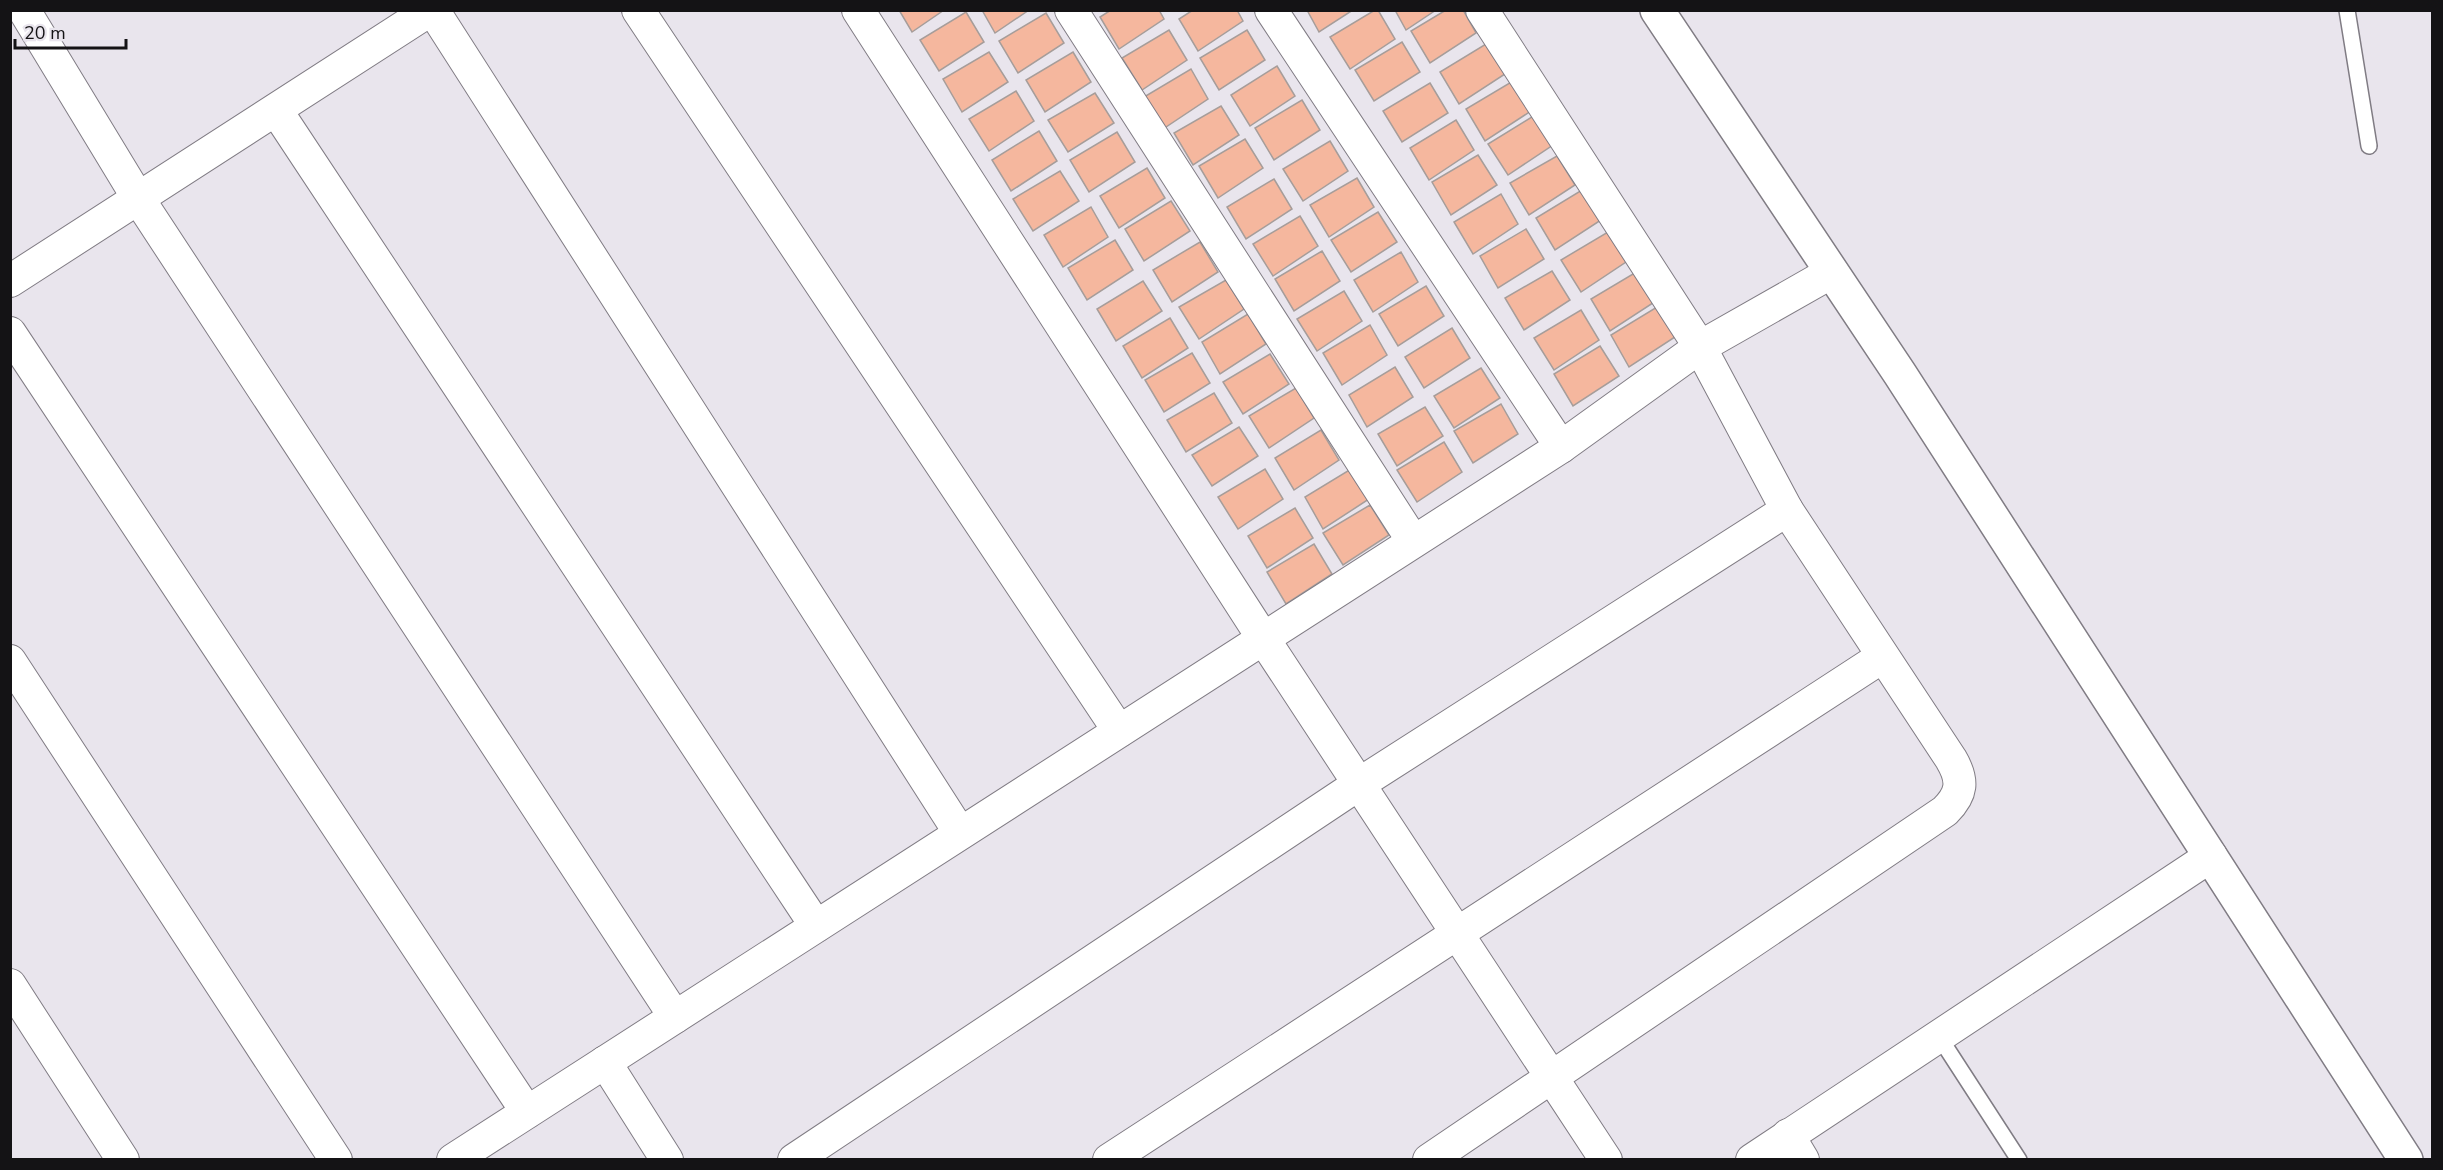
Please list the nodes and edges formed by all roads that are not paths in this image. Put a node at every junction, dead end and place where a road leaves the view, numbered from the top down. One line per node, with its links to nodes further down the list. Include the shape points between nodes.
1 (24, 10): 12 (street)
2 (432, 10): 10 (street); 25 (street)
3 (638, 10): 23 (street)
4 (858, 10): 20 (street)
5 (1071, 10): 19 (street)
6 (1271, 10): 17 (street)
7 (1482, 10): 16 (street)
8 (1657, 10): 13 (street)
9 (2347, 10): 11 (lane)
10 (276, 110): 12 (street); 27 (street)
11 (2369, 146)
12 (138, 198): 14 (street); 30 (street)
13 (1832, 272): 16 (street); 26 (street)
14 (10, 281)
15 (10, 333): 34 (street)
16 (1700, 347): 17 (street); 18 (street)
17 (1561, 447): 19 (street)
18 (1787, 510): 21 (street); 24 (street)
19 (1413, 542): 20 (street)
20 (1263, 638): 23 (street); 24 (street)
21 (1882, 657): 28 (street); 33 (street, via 1959,773 1956,799 1935,818)
22 (10, 661): 37 (street)
23 (1119, 731): 25 (street)
24 (1359, 784): 28 (street); 40 (street)
25 (960, 833): 27 (street)
26 (2211, 856): 31 (street); 46 (street)
27 (816, 926): 30 (street)
28 (1456, 931): 33 (street); 41 (street)
29 (10, 985): 36 (street)
30 (675, 1017): 32 (street)
31 (1938, 1035): 35 (street); 45 (lane)
32 (605, 1062): 34 (street); 39 (street)
33 (1552, 1078): 42 (street); 43 (street)
34 (527, 1112): 38 (street)
35 (1795, 1147): 44 (street)
36 (123, 1160)
37 (336, 1160)
38 (453, 1160)
39 (667, 1160)
40 (794, 1160)
41 (1108, 1160)
42 (1429, 1160)
43 (1606, 1160)
44 (1752, 1160)
45 (2019, 1160)
46 (2406, 1160)

